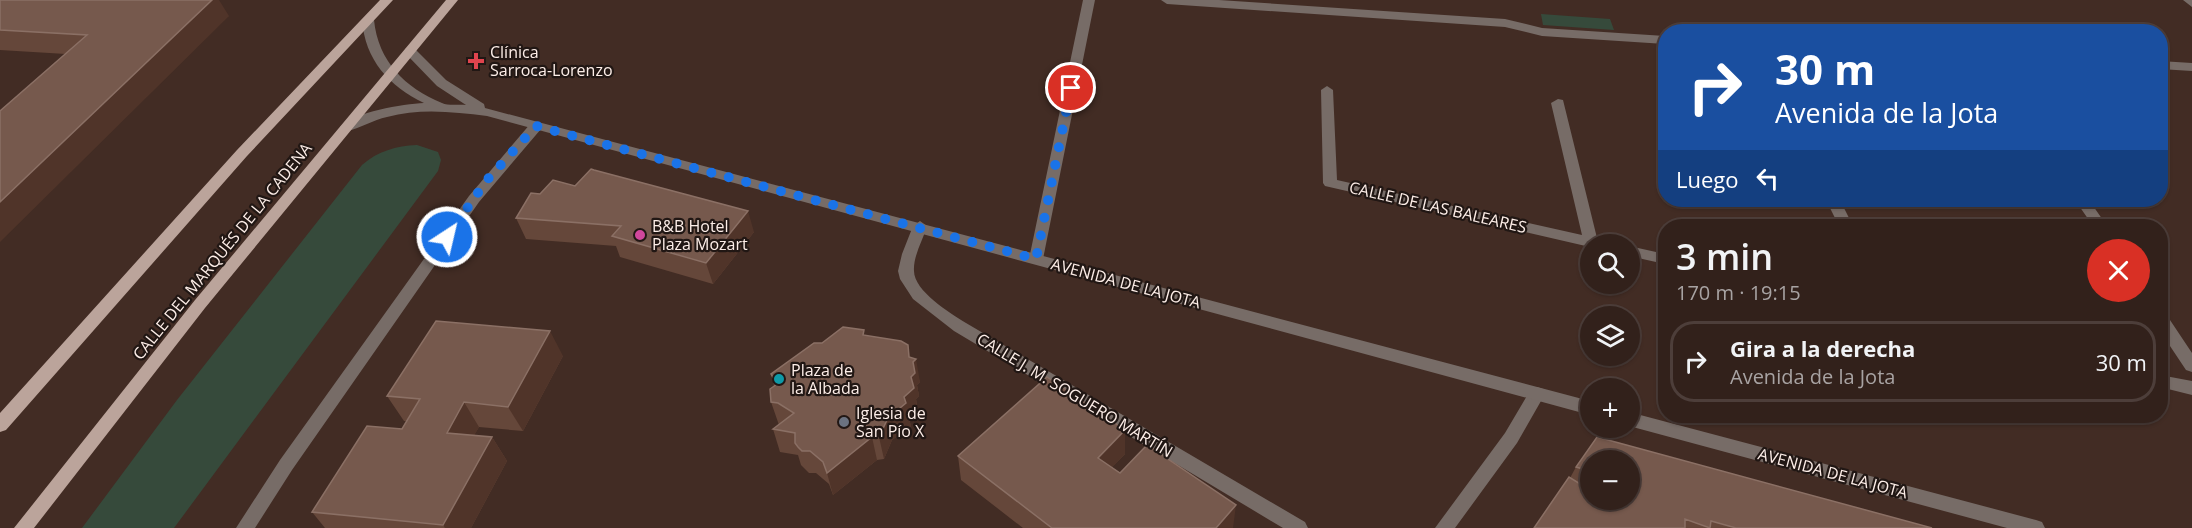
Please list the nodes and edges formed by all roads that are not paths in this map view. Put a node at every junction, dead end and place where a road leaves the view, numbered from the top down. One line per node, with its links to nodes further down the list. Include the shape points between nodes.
1 (387, 0): 5 (main road)
2 (452, 0): 7 (main road, CALLE DEL MARQUÉS DE LA CADENA)
3 (1089, 0): 22 (street)
4 (1167, 0): 6 (street, via 1505,23 1542,32)
5 (368, 20): 10 (street, AVENIDA DE LA JOTA, via 368,38); 30 (main road, via 235,161)
6 (1658, 40)
7 (410, 51): 10 (main road, CALLE DEL MARQUÉS DE LA CADENA); 14 (street, AVENIDA DE LA JOTA, via 451,92)
8 (2168, 66): 9 (street)
9 (2192, 67)
10 (391, 75): 13 (street, AVENIDA DE LA JOTA); 16 (main road, CALLE DEL MARQUÉS DE LA CADENA)
11 (1327, 90): 19 (street, CALLE DE LAS BALEARES, via 1330,183)
12 (1558, 103): 18 (street)
13 (438, 105): 14 (street, AVENIDA DE LA JOTA); 16 (street, AVENIDA DE LA JOTA, via 385,111)
14 (487, 112): 15 (street, AVENIDA DE LA JOTA)
15 (536, 126): 17 (street, AVENIDA DE LA JOTA); 32 (street, via 474,199)
16 (347, 127): 31 (main road, CALLE DEL MARQUÉS DE LA CADENA, via 200,304)
17 (920, 226): 22 (street, AVENIDA DE LA JOTA); 33 (street, CALLE J. M. SOGUERO MARTÍN, via 906,273 911,285 939,312)
18 (1594, 234)
19 (1580, 239)
20 (1640, 253): 21 (street)
21 (1658, 257)
22 (1036, 259): 27 (street, AVENIDA DE LA JOTA)
23 (2168, 330): 24 (street)
24 (2192, 366)
25 (2168, 383): 26 (street)
26 (2192, 388)
27 (1537, 394): 28 (street, AVENIDA DE LA JOTA); 34 (street, via 1511,438)
28 (1580, 405)
29 (1640, 422): 35 (street, AVENIDA DE LA JOTA)
30 (0, 425)
31 (23, 528)
32 (245, 528)
33 (1299, 528)
34 (1444, 528)
35 (2036, 528)

